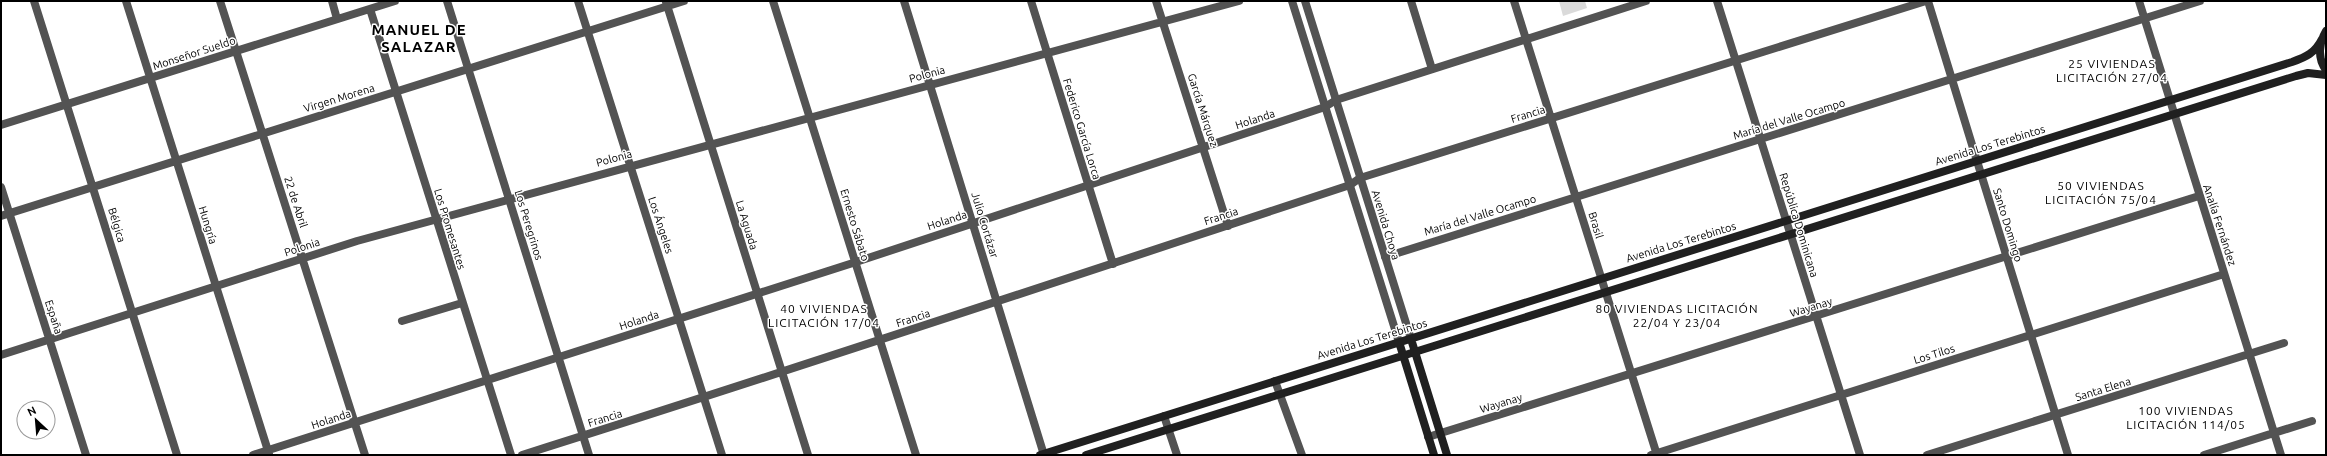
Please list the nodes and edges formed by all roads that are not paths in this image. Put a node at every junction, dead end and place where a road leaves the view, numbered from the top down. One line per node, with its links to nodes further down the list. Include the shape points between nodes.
1 (34, 1): 45 (street, Bélgica)
2 (126, 1): 39 (street, Hungría)
3 (220, 1): 32 (street, 22 de Abril)
4 (332, 1): 25 (street)
5 (395, 1): 24 (street, Monseñor Sueldo)
6 (447, 1): 35 (street, Los Peregrinos)
7 (578, 1): 28 (street, Los Ángeles)
8 (684, 1): 23 (street, Virgen Morena)
9 (774, 1): 48 (street, Ernesto Sábato)
10 (904, 1): 41 (street, Julio Cortázar)
11 (1031, 1): 33 (street, Federico García Lorca)
12 (1156, 1): 27 (street, García Márquez)
13 (1239, 1): 27 (street, Polonia)
14 (1292, 1): 46 (street, Avenida Choya)
15 (1305, 1): 43 (street, Avenida Choya)
16 (1411, 1): 36 (street)
17 (1514, 1): 30 (street, Brasil)
18 (1646, 1): 30 (street, Holanda)
19 (1717, 1): 34 (street, República Dominicana)
20 (1927, 1): 34 (street, Francia); 40 (street, Santo Domingo)
21 (2139, 1): 26 (street, Analía Fernández)
22 (2200, 1): 26 (street, María del Valle Ocampo)
23 (667, 4): 28 (street, Virgen Morena); 53 (street, La Aguada)
24 (370, 9): 25 (street, Monseñor Sueldo); 42 (street, Los Promesantes)
25 (337, 19): 32 (street, Monseñor Sueldo)
26 (2145, 19): 40 (street, María del Valle Ocampo); 44 (street, Analía Fernández)
27 (1163, 22): 33 (street, Polonia); 54 (street, García Márquez)
28 (588, 31): 35 (street, Virgen Morena); 57 (street, Los Ángeles)
29 (2326, 31): 31 (main road)
30 (1526, 39): 36 (street, Holanda); 49 (street, Brasil)
31 (2322, 39): 37 (main road, via 2320,58); 44 (main road, Avenida Los Terebintos, via 2318,47 2307,57)
32 (236, 51): 39 (street, Monseñor Sueldo); 51 (street, 22 de Abril)
33 (1047, 53): 41 (street, Polonia); 60 (street, Federico García Lorca)
34 (1736, 60): 49 (street, Francia); 52 (street, República Dominicana)
35 (469, 69): 42 (street, Virgen Morena); 66 (street, Los Peregrinos)
36 (1432, 69): 43 (street, Holanda)
37 (2326, 70)
38 (2326, 75): 47 (main road, via 2317,73 2296,76)
39 (151, 78): 45 (street, Monseñor Sueldo); 55 (street, Hungría)
40 (1952, 79): 52 (street, María del Valle Ocampo); 56 (street, Santo Domingo)
41 (930, 84): 48 (street, Polonia); 70 (street, Julio Cortázar)
42 (396, 91): 51 (street, Virgen Morena); 68 (street, Los Promesantes)
43 (1336, 100): 46 (street, Holanda); 59 (street, Avenida Choya)
44 (2170, 100): 47 (street, Analía Fernández); 56 (main road, Avenida Los Terebintos)
45 (67, 104): 50 (street, Monseñor Sueldo); 63 (street, Bélgica)
46 (1325, 107): 54 (street, Holanda); 61 (street, Avenida Choya)
47 (2173, 114): 58 (main road); 64 (street, Analía Fernández)
48 (810, 117): 53 (street, Polonia); 76 (street, Ernesto Sábato)
49 (1551, 118): 59 (street, Francia); 65 (street, Brasil)
50 (1, 125)
51 (263, 133): 55 (street, Virgen Morena); 75 (street, 22 de Abril)
52 (1760, 139): 65 (street, María del Valle Ocampo); 69 (street, República Dominicana)
53 (711, 144): 57 (street, Polonia); 82 (street, La Aguada)
54 (1203, 147): 60 (street, Holanda); 71 (street, García Márquez)
55 (177, 160): 63 (street, Virgen Morena); 80 (street, Hungría)
56 (1977, 161): 58 (street, Santo Domingo); 69 (main road, Avenida Los Terebintos)
57 (630, 165): 66 (street, Polonia); 87 (street, Los Ángeles)
58 (1981, 174): 72 (main road); 74 (street, Santo Domingo)
59 (1360, 178): 61 (street, Francia); 73 (street, Avenida Choya)
60 (1088, 185): 70 (street, Holanda); 77 (street, Federico García Lorca)
61 (1350, 185): 71 (street, Francia); 93 (street, Avenida Choya)
62 (1, 187): 67 (street, España)
63 (93, 187): 67 (street, Virgen Morena); 85 (street, Bélgica)
64 (2199, 196): 74 (street, Wayanay); 78 (street, Analía Fernández)
65 (1575, 197): 73 (street, María del Valle Ocampo); 79 (street, Brasil)
66 (509, 199): 68 (street, Polonia); 99 (street, Los Peregrinos)
67 (5, 214): 91 (street, España)
68 (436, 219): 75 (street, Polonia); 84 (street, Los Promesantes)
69 (1786, 221): 72 (street, República Dominicana); 79 (main road, Avenida Los Terebintos)
70 (973, 223): 76 (street, Holanda); 83 (street, Julio Cortázar)
71 (1228, 226): 77 (street, Francia)
72 (1790, 234): 81 (main road); 86 (street, República Dominicana)
73 (1385, 257): 90 (street, Avenida Choya)
74 (2006, 258): 86 (street, Wayanay); 89 (street, Santo Domingo)
75 (303, 259): 80 (street, Polonia); 109 (street, 22 de Abril)
76 (856, 262): 82 (street, Holanda); 92 (street, Ernesto Sábato)
77 (1113, 264): 83 (street, Francia)
78 (2224, 274): 89 (street, Los Tilos); 96 (street, Analía Fernández)
79 (1601, 279): 81 (street, Brasil); 90 (main road, Avenida Los Terebintos)
80 (216, 286): 85 (street, Polonia); 116 (street, Hungría)
81 (1606, 292): 95 (main road); 101 (street, Brasil)
82 (757, 293): 87 (street, Holanda); 100 (street, La Aguada)
83 (997, 302): 92 (street, Francia); 128 (street, Julio Cortázar)
84 (462, 303): 88 (street); 102 (street, Los Promesantes)
85 (133, 313): 91 (street, Polonia); 119 (street, Bélgica)
86 (1816, 317): 101 (street, Wayanay); 105 (street, República Dominicana)
87 (679, 319): 99 (street, Holanda); 106 (street, Los Ángeles)
88 (402, 321)
89 (2030, 336): 105 (street, Los Tilos); 107 (street, Santo Domingo)
90 (1410, 339): 93 (main road, Avenida Los Terebintos); 95 (main road, Avenida Choya)
91 (49, 340): 97 (street, Polonia); 118 (street, España)
92 (880, 340): 100 (street, Francia); 127 (street, Ernesto Sábato)
93 (1399, 342): 98 (main road, Avenida Choya); 103 (main road, Avenida Los Terebintos)
94 (2284, 343): 96 (street, Santa Elena)
95 (1415, 352): 98 (main road); 112 (main road, Avenida Choya)
96 (2249, 354): 107 (street, Santa Elena); 113 (street, Analía Fernández)
97 (1, 355)
98 (1403, 356): 104 (main road); 115 (main road, Avenida Choya)
99 (559, 357): 102 (street, Holanda); 114 (street, Los Peregrinos)
100 (782, 372): 106 (street, Francia); 126 (street, La Aguada)
101 (1631, 373): 112 (street, Wayanay); 117 (street, Brasil)
102 (487, 380): 109 (street, Holanda); 122 (street, Los Promesantes)
103 (1275, 381): 104 (street); 108 (main road, Avenida Los Terebintos)
104 (1280, 394): 111 (main road); 131 (street)
105 (1841, 395): 117 (street, Los Tilos); 134 (street, República Dominicana)
106 (704, 398): 114 (street, Francia); 125 (street, Los Ángeles)
107 (2055, 415): 135 (street, Santa Elena); 136 (street, Santo Domingo)
108 (1164, 416): 111 (street); 128 (main road, Avenida Los Terebintos)
109 (355, 422): 116 (street, Holanda); 121 (street, 22 de Abril)
110 (2312, 422): 113 (street)
111 (1168, 430): 129 (main road); 130 (street)
112 (1440, 433): 115 (street, Wayanay); 133 (main road, Avenida Choya)
113 (2274, 433): 137 (street); 138 (street, Analía Fernández)
114 (583, 436): 123 (street, Francia); 124 (street, Los Peregrinos)
115 (1428, 437): 132 (main road, Avenida Choya)
116 (268, 453): 120 (street, Holanda)
117 (1655, 454)
118 (86, 455)
119 (177, 455)
120 (253, 455)
121 (365, 455)
122 (511, 455)
123 (522, 455)
124 (589, 455)
125 (722, 455)
126 (808, 455)
127 (916, 455)
128 (1043, 455)
129 (1086, 455)
130 (1177, 455)
131 (1302, 455)
132 (1434, 455)
133 (1447, 455)
134 (1860, 455)
135 (1927, 455)
136 (2068, 455)
137 (2204, 455)
138 (2281, 455)

